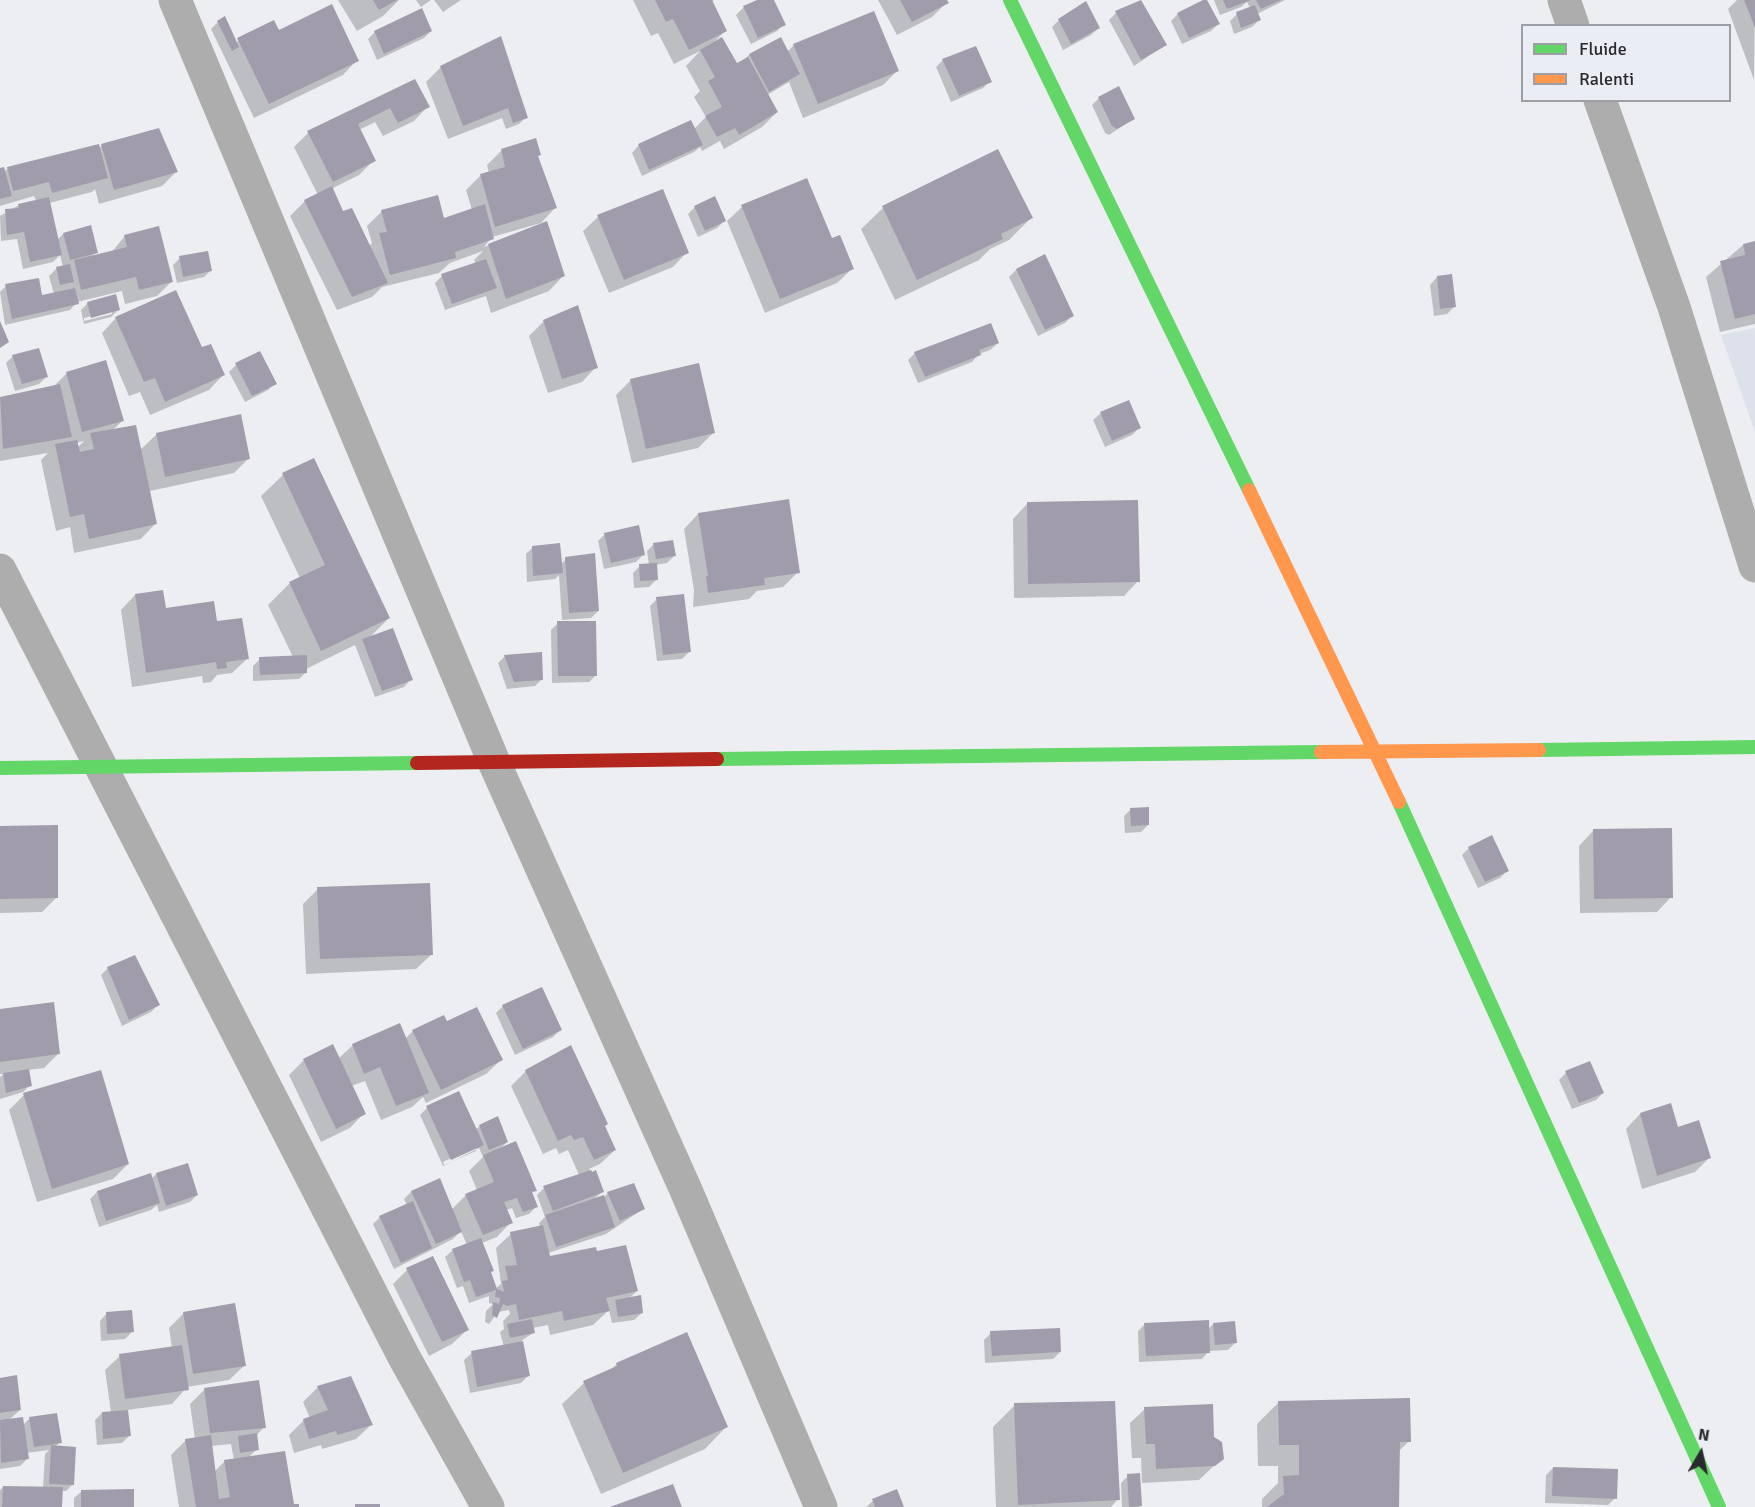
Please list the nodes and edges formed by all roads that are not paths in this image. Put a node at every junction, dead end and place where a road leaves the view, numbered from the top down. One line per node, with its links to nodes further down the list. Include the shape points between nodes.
1 (175, 0): 10 (street)
2 (1010, 0): 9 (street)
3 (1564, 0): 4 (street)
4 (1572, 24)
5 (1601, 102): 6 (street, via 1674,307)
6 (1755, 566)
7 (0, 570): 11 (street)
8 (1755, 747): 9 (street)
9 (1376, 751): 10 (street); 15 (street)
10 (494, 762): 11 (street); 14 (street, via 686,1188)
11 (103, 767): 12 (street); 13 (street, via 404,1357)
12 (0, 768)
13 (488, 1507)
14 (821, 1507)
15 (1719, 1507)

